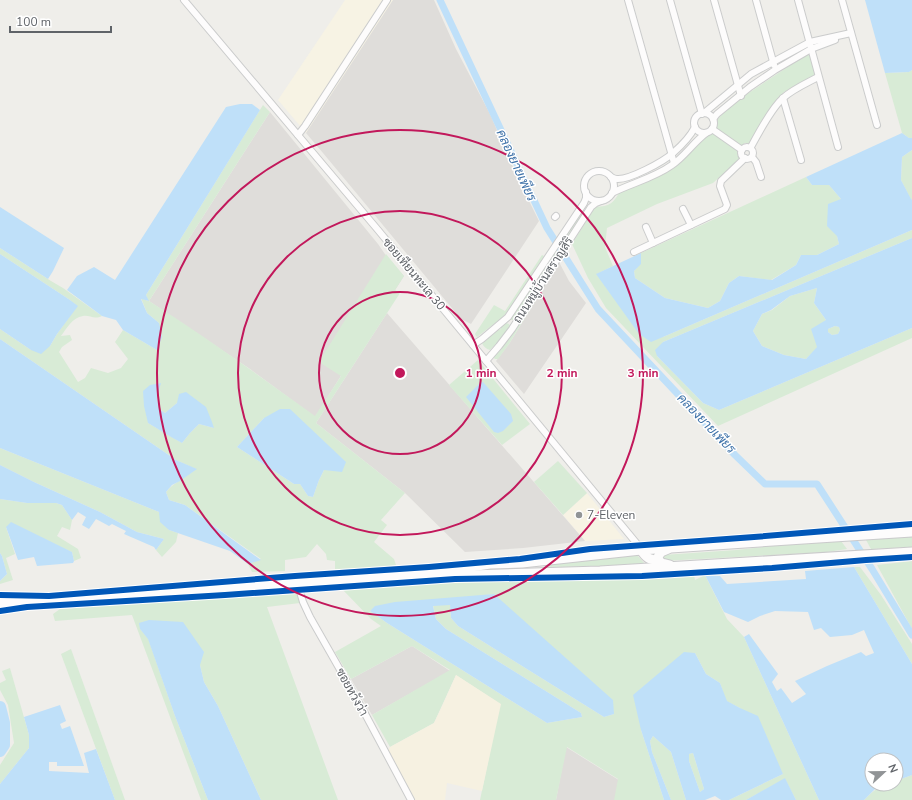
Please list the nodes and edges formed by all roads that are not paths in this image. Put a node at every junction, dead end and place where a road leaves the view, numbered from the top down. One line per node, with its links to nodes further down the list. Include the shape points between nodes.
1 (184, 0): 24 (street, ซอยเทียนทะเล 30)
2 (387, 0): 24 (street)
3 (628, 0): 28 (street)
4 (670, 0): 18 (street)
5 (714, 0): 15 (street)
6 (756, 0): 12 (street)
7 (798, 0): 10 (street)
8 (842, 0): 9 (street)
9 (851, 33): 10 (street); 11 (street); 20 (street)
10 (810, 42): 11 (street); 12 (street)
11 (812, 49): 13 (street); 14 (street)
12 (773, 62): 13 (street); 15 (street, via 751,74)
13 (775, 70): 16 (street)
14 (818, 77): 17 (street); 25 (street)
15 (738, 85): 16 (street); 18 (street)
16 (741, 96): 19 (street)
17 (783, 98): 26 (street); 31 (street)
18 (703, 113): 19 (street, via 710,115); 21 (street, via 694,121)
19 (713, 120): 22 (street)
20 (877, 125)
21 (695, 127): 23 (street); 28 (street)
22 (712, 129): 23 (street); 27 (street)
23 (706, 133): 32 (street)
24 (298, 135): 47 (street, ซอยเทียนทะเล 30)
25 (838, 147)
26 (751, 148): 27 (street, via 745,147); 29 (street)
27 (742, 150): 30 (street, via 742,156)
28 (671, 155): 32 (street); 33 (street, via 626,178)
29 (752, 157): 30 (street); 34 (street)
30 (745, 158): 39 (street, via 721,181 720,186 727,205 725,209)
31 (801, 160)
32 (674, 163): 36 (street, via 658,173)
33 (611, 177): 35 (street, via 603,172 590,175 585,183); 36 (street, via 614,187)
34 (761, 177)
35 (586, 192): 37 (street, via 592,199); 43 (street, ถนนหมู่บ้านสราญสิริ, via 586,198)
36 (612, 193): 37 (street, via 607,199)
37 (600, 201): 44 (street, ถนนหมู่บ้านสราญสิริ, via 591,207)
38 (683, 209): 39 (street)
39 (691, 225): 41 (street)
40 (646, 227): 41 (street)
41 (653, 243): 42 (street)
42 (634, 252)
43 (533, 280): 44 (street); 45 (street, ถนนหมู่บ้านสราญสิริ)
44 (540, 285): 46 (street, ถนนหมู่บ้านสราญสิริ)
45 (503, 321): 46 (street, via 508,320); 47 (street, ถนนหมู่บ้านสราญสิริ)
46 (513, 326): 48 (street, ถนนหมู่บ้านสราญสิริ)
47 (473, 345): 48 (street, ซอยเทียนทะเล 30)
48 (486, 361): 51 (street, ซอยเทียนทะเล 30)
49 (912, 532): 50 (main road)
50 (668, 548): 51 (main road); 53 (main road, via 661,552)
51 (642, 550): 53 (main road, via 650,560); 55 (main road, via 490,564)
52 (912, 552): 54 (main road)
53 (659, 561): 54 (main road)
54 (675, 567): 55 (main road, via 471,575)
55 (449, 573): 56 (main road)
56 (297, 582): 57 (main road); 58 (street, ซอยหวังว่า, via 310,617)
57 (0, 603)
58 (411, 800)

